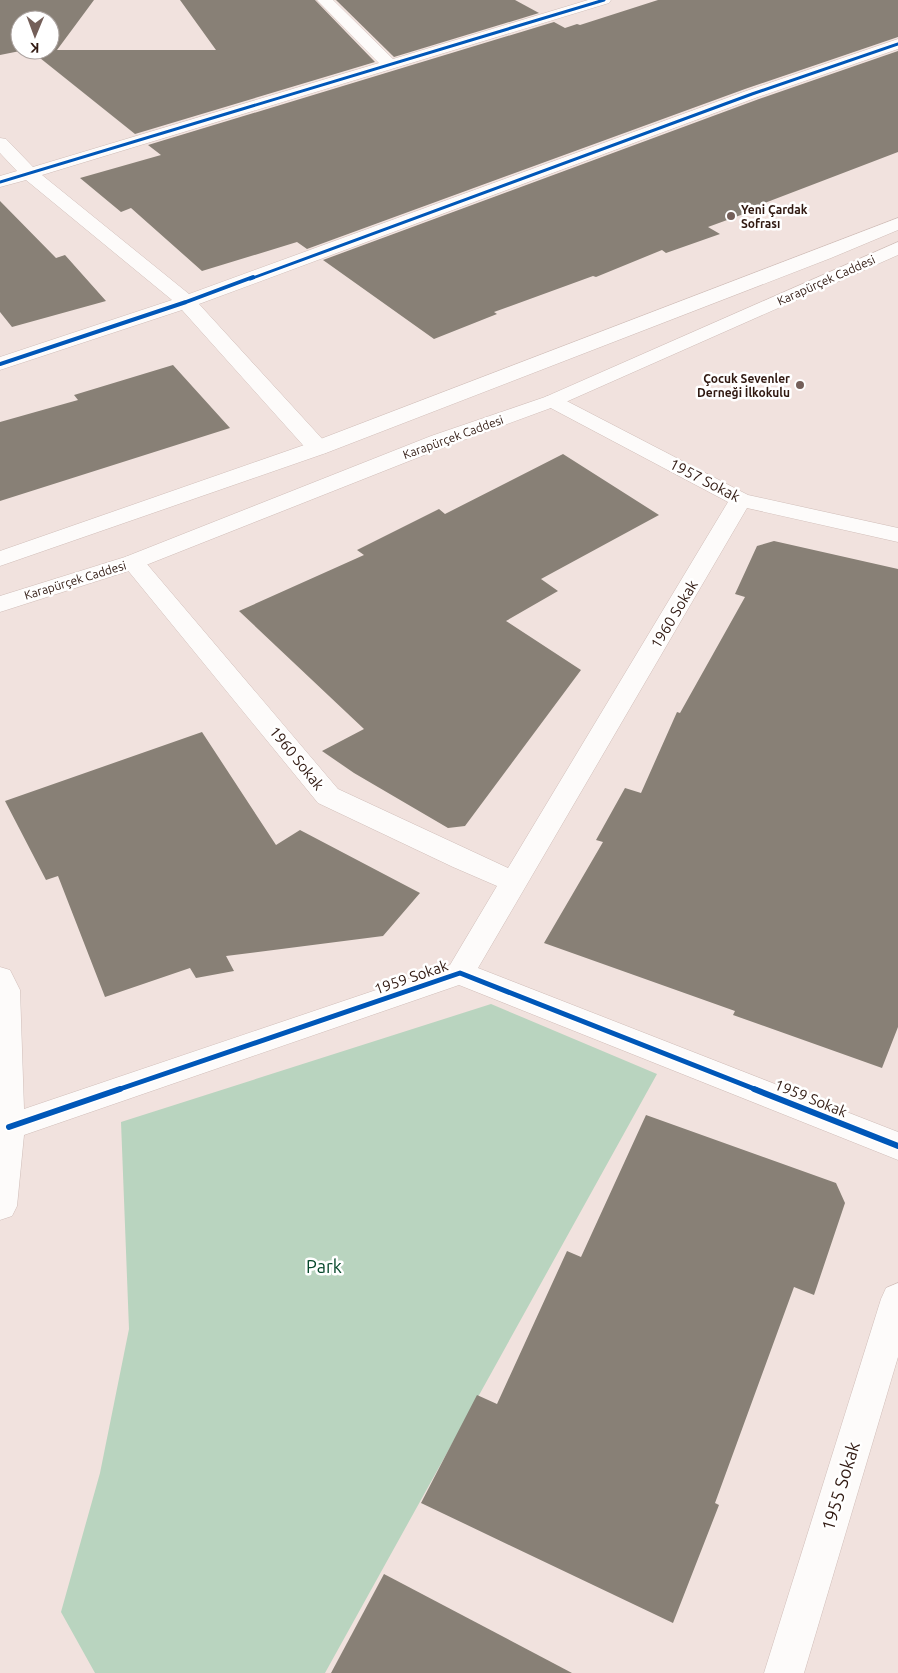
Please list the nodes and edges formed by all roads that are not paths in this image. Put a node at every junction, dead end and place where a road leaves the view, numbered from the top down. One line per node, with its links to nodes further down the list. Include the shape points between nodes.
1 (324, 0): 4 (street)
2 (604, 0): 4 (street)
3 (898, 44): 13 (street, via 752,94)
4 (390, 65): 6 (street)
5 (0, 143): 6 (street)
6 (30, 174): 7 (street); 13 (street)
7 (0, 182)
8 (898, 223): 12 (street, Karapürçek Caddesi)
9 (821, 236): 12 (street)
10 (898, 248): 14 (street, Karapürçek Caddesi)
11 (881, 276): 14 (street)
12 (762, 278): 17 (street, Karapürçek Caddesi)
13 (186, 302): 15 (street); 17 (street)
14 (677, 346): 16 (street, Karapürçek Caddesi)
15 (0, 364)
16 (552, 401): 18 (street, 1957 Sokak); 21 (street, Karapürçek Caddesi, via 439,441)
17 (318, 448): 20 (street, Karapürçek Caddesi)
18 (741, 500): 19 (street, 1957 Sokak); 23 (street, 1960 Sokak)
19 (898, 535)
20 (0, 559)
21 (133, 562): 22 (street, Karapürçek Caddesi); 23 (street, 1960 Sokak, via 328,796)
22 (0, 604)
23 (515, 882): 24 (street, 1960 Sokak)
24 (460, 973): 26 (street, 1959 Sokak); 27 (street, 1959 Sokak)
25 (0, 978): 26 (street, via 6,990)
26 (9, 1127): 28 (street)
27 (898, 1146)
28 (0, 1206)
29 (898, 1300): 30 (street, 1955 Sokak)
30 (784, 1673)

